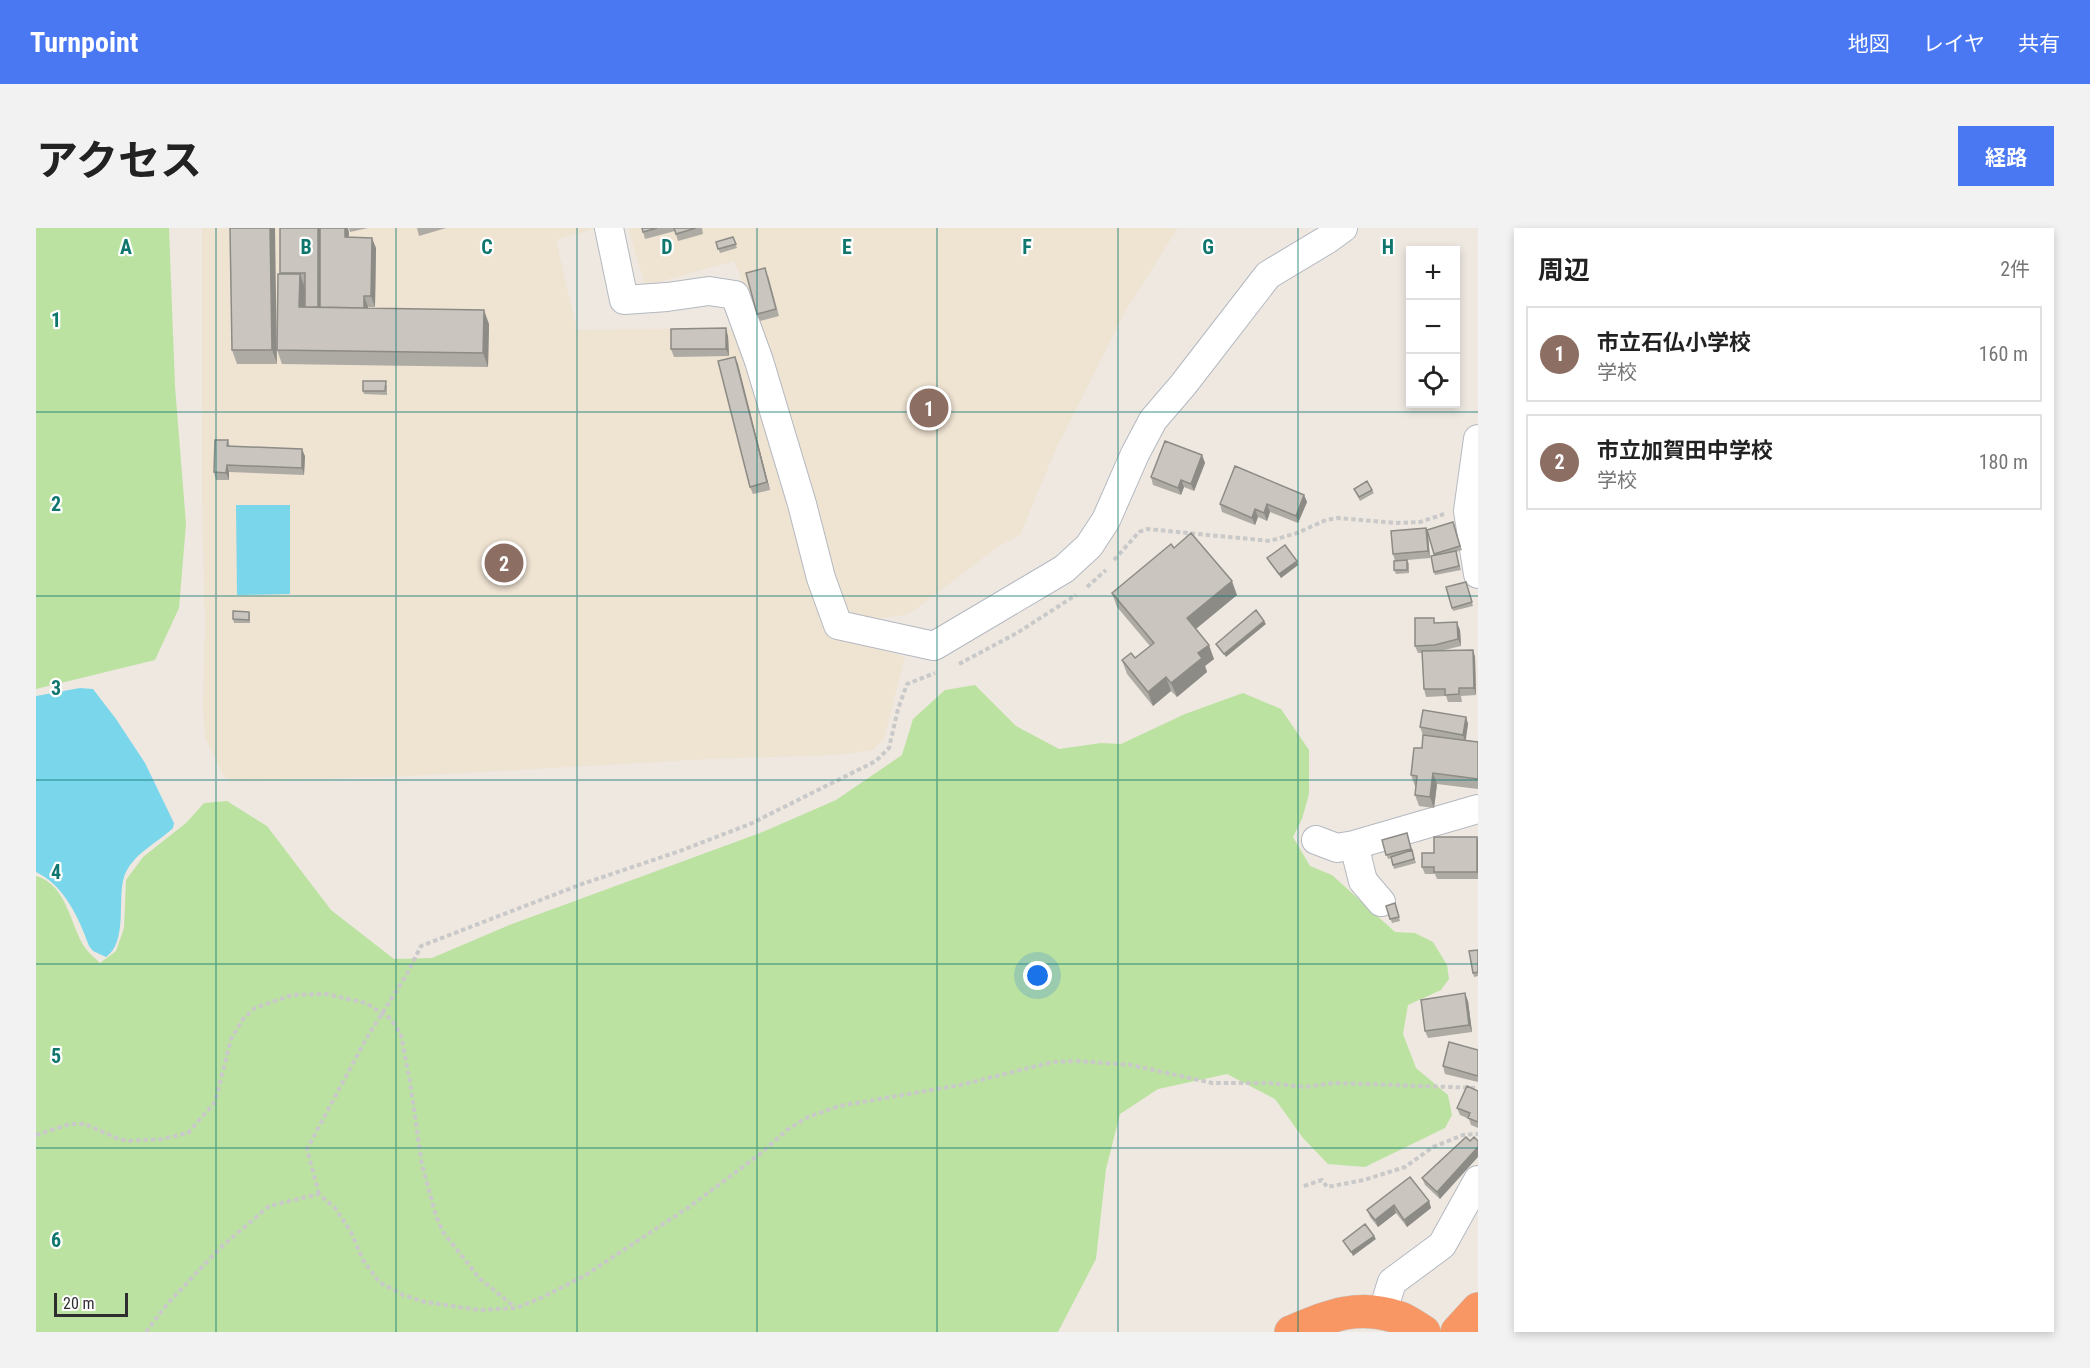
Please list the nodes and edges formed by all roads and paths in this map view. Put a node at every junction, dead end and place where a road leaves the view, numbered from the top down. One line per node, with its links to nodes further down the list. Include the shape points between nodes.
1 (609, 228): 2 (street, via 624,300 709,291 735,295 759,361 838,625 934,646 1064,569 1089,546 1106,520 1154,420 1268,275)
2 (1343, 228)
3 (1478, 439): 4 (street)
4 (1468, 511): 5 (street); 6 (path, via 1449,512 1420,522 1338,518 1270,541 1160,529 1138,532 1096,580 1067,602)
5 (1478, 574)
6 (954, 666)
7 (944, 670): 12 (path, via 907,684 889,748 876,761 750,824 421,946)
8 (1478, 809): 10 (street)
9 (1316, 840): 10 (street, via 1337,848)
10 (1354, 845): 11 (street, via 1363,881)
11 (1381, 902)
12 (383, 1012): 15 (path, via 366,1003 326,994 292,995 255,1008 231,1040 215,1102 188,1133 129,1141 85,1124 70,1124); 18 (path, via 307,1149); 19 (path, via 401,1035 422,1166 443,1232 480,1279)
13 (1478, 1088): 19 (path, via 1212,1083 1131,1065 1053,1062 960,1085 839,1106 808,1117 787,1130 689,1207 584,1276)
14 (1478, 1134): 17 (path, via 1463,1135 1432,1147 1405,1167 1364,1180 1327,1187 1322,1180)
15 (36, 1135)
16 (1478, 1180): 21 (street, via 1442,1245 1392,1282)
17 (1304, 1186)
18 (319, 1194): 19 (path, via 335,1208 378,1282 425,1302 478,1310); 22 (path, via 269,1206 220,1248)
19 (516, 1308)
20 (1478, 1309): 25 (highway)
21 (1383, 1314): 23 (highway, via 1361,1310 1322,1319); 24 (highway, via 1401,1318)
22 (146, 1332)
23 (1291, 1332)
24 (1424, 1332)
25 (1457, 1332)

